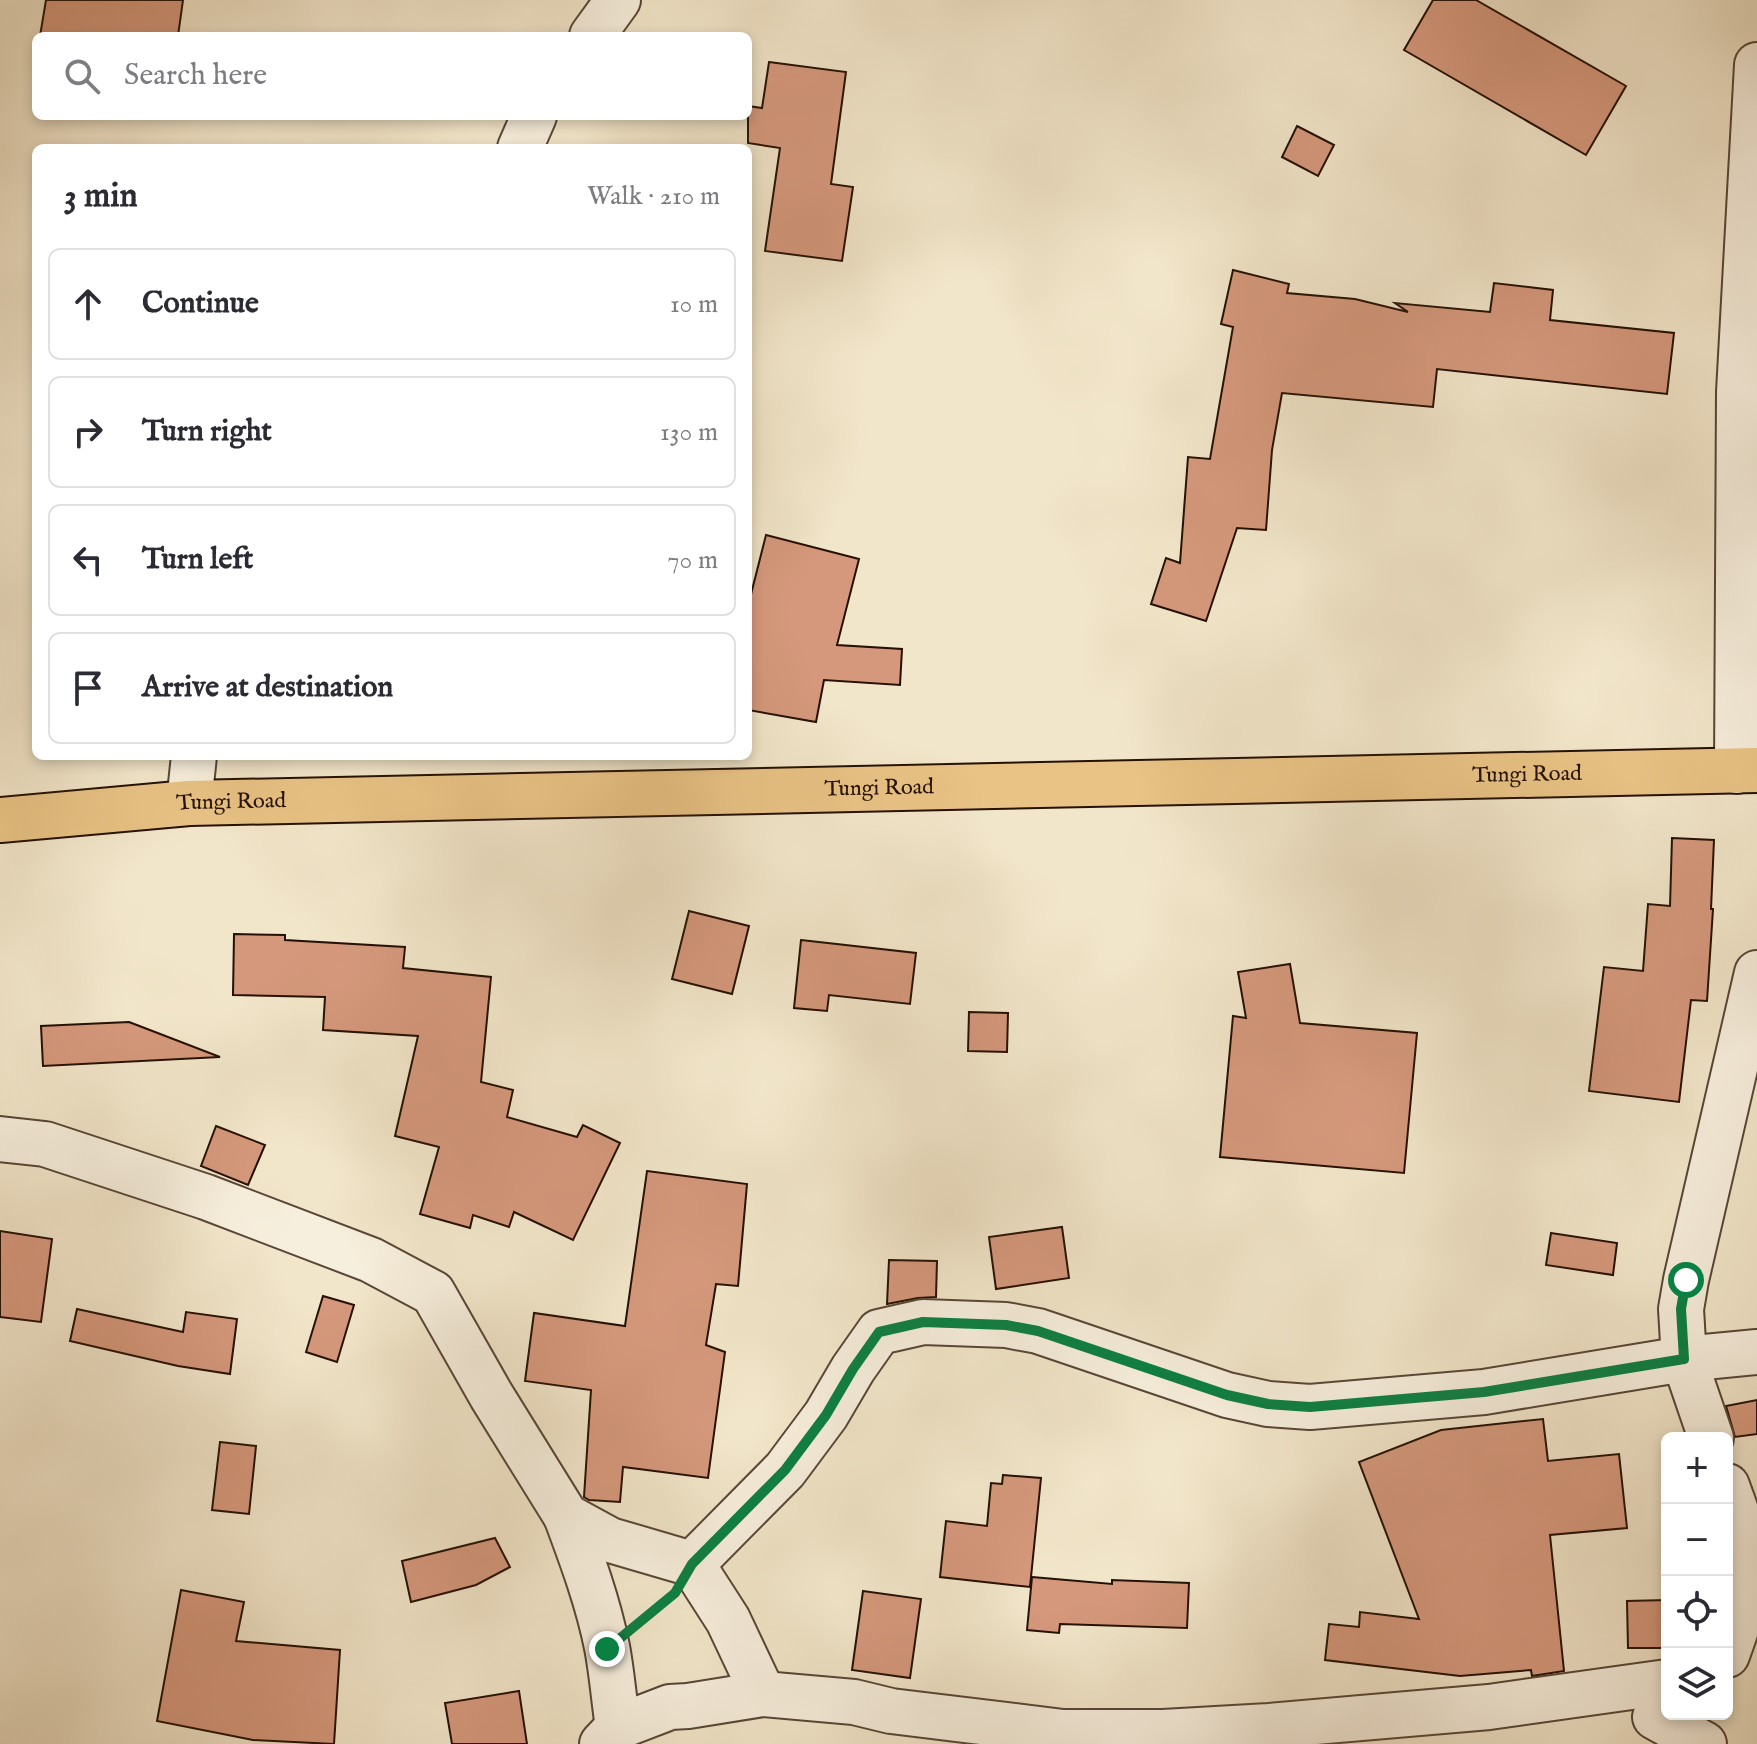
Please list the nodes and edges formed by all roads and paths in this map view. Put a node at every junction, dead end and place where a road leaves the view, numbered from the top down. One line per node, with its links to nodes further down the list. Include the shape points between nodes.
1 (618, 0): 2 (street)
2 (595, 32)
3 (1757, 65): 7 (street, via 1739,392)
4 (532, 120): 5 (street)
5 (522, 144)
6 (194, 760): 8 (street)
7 (1747, 770): 8 (main road, Tungi Road)
8 (189, 803): 9 (main road, Tungi Road)
9 (0, 820)
10 (1757, 973): 13 (street, via 1686,1280 1681,1309)
11 (0, 1139): 16 (street, via 45,1144 206,1197 371,1260 433,1293)
12 (1757, 1352): 13 (street)
13 (1684, 1359): 14 (street); 17 (street, via 1484,1392 1310,1407 1227,1395 1038,1331 923,1322 879,1332 785,1470)
14 (1709, 1432)
15 (1733, 1504): 18 (street, via 1746,1542 1749,1576)
16 (566, 1516): 17 (street, via 610,1540); 20 (street)
17 (692, 1564): 20 (path, via 675,1593); 22 (street, via 728,1620)
18 (1730, 1648)
19 (1757, 1648): 21 (street)
20 (607, 1649): 25 (street)
21 (1733, 1654)
22 (763, 1694): 24 (street, via 1063,1732); 25 (street, via 670,1707)
23 (1656, 1711): 24 (street, via 1489,1707); 26 (street)
24 (1270, 1735)
25 (610, 1736)
26 (1704, 1744)

